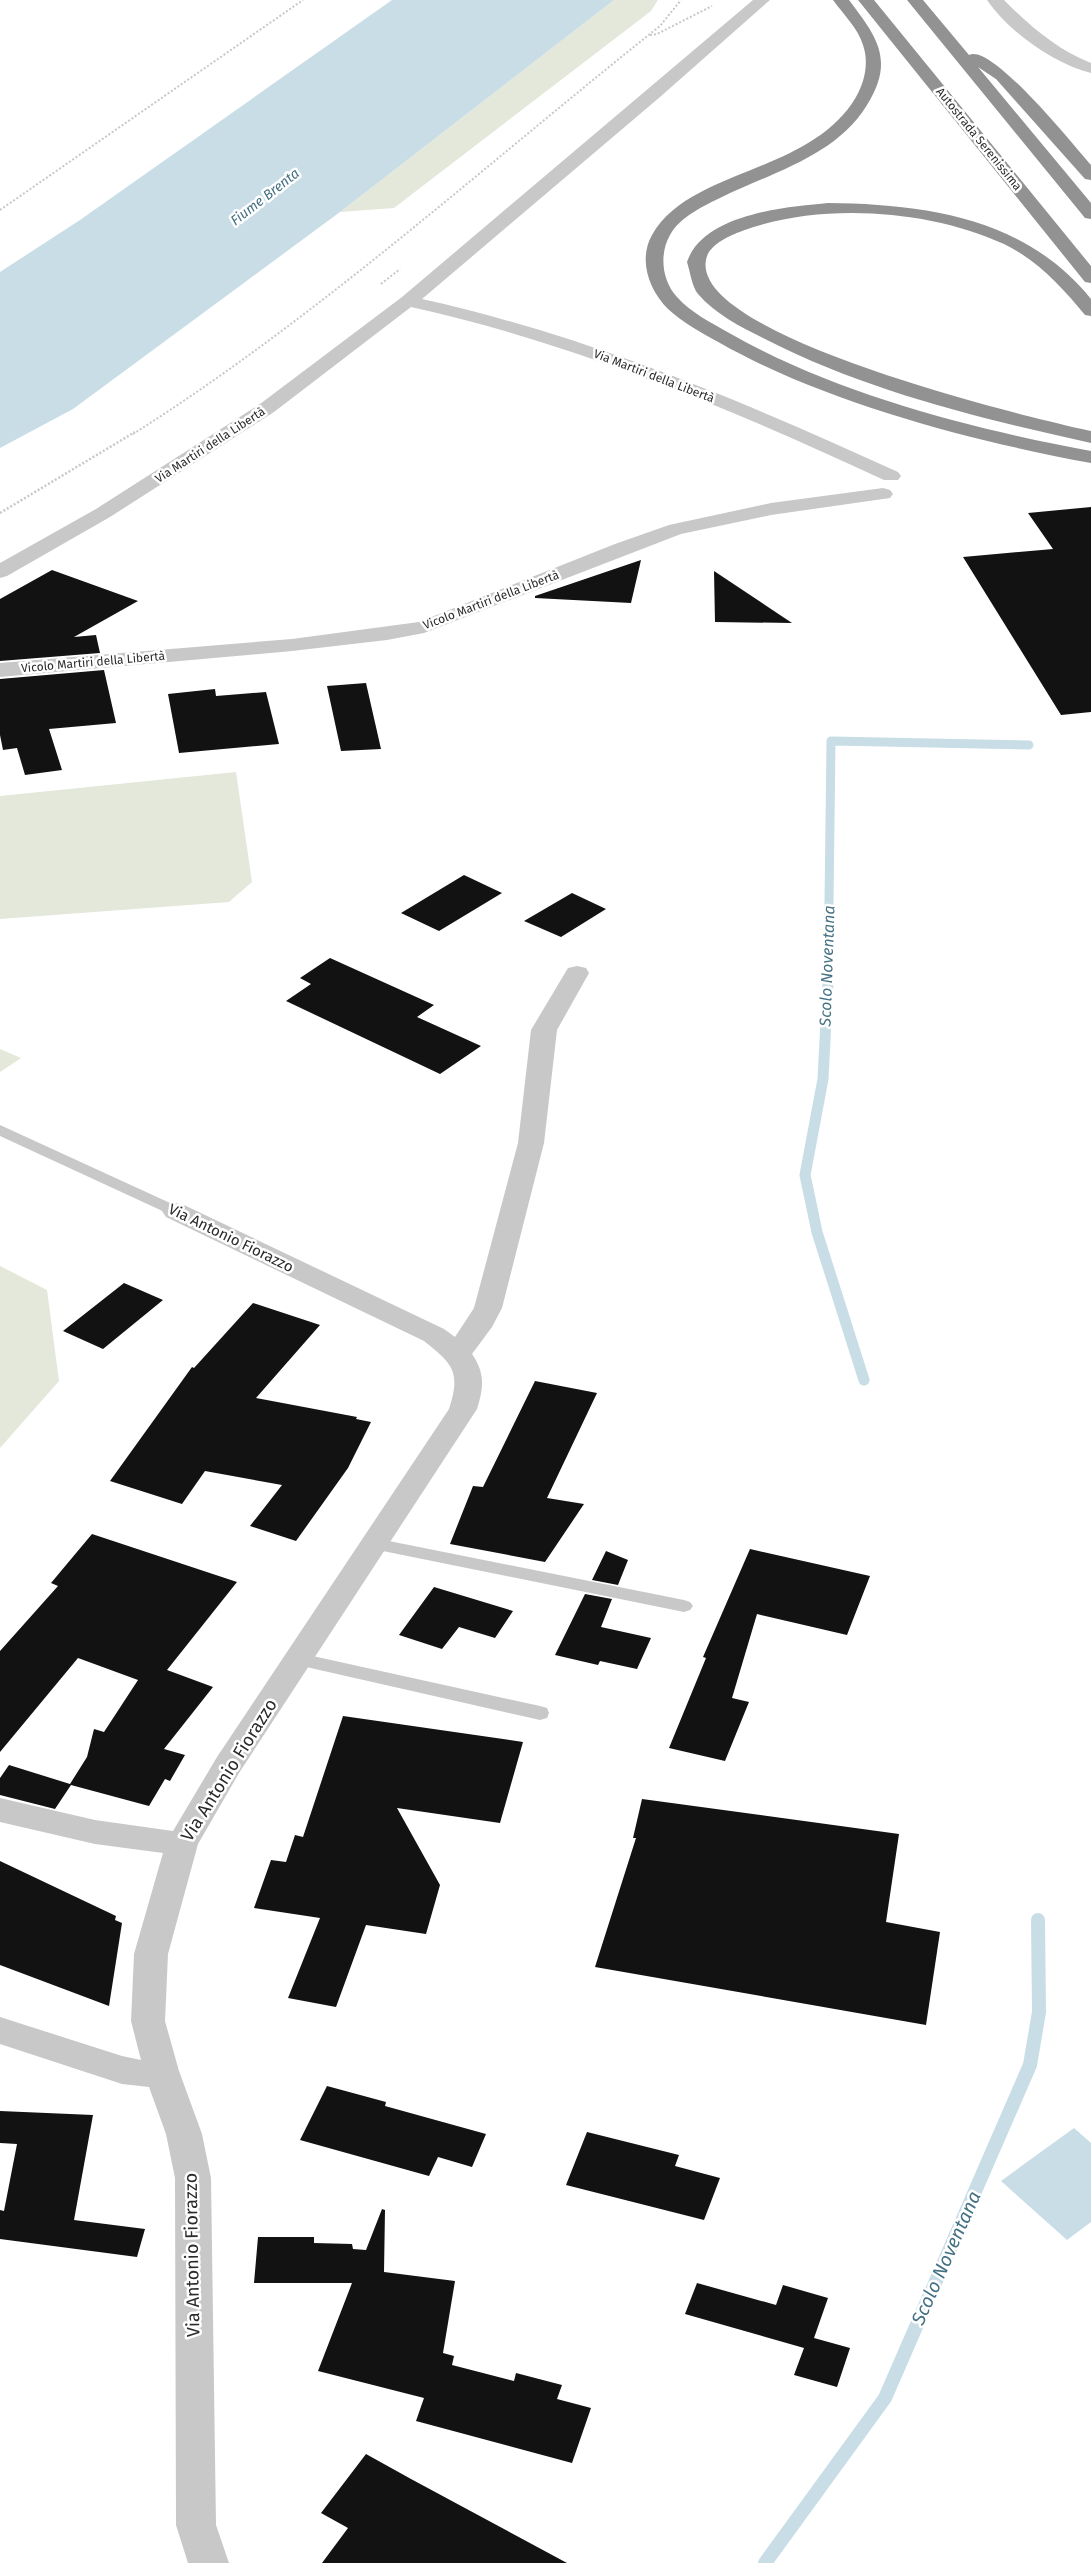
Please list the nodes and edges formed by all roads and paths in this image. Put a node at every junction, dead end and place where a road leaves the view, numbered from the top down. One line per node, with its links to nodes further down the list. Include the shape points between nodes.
1 (303, 0): 13 (path)
2 (681, 0): 9 (path)
3 (762, 0): 18 (street, Via Martiri della Libertà)
4 (841, 0): 21 (highway, via 871,44 874,67 868,92 842,127 810,149 700,201 665,229 654,252 654,272 666,295 688,317 772,363 920,415 997,437)
5 (866, 0): 16 (highway, Autostrada Serenissima)
6 (915, 0): 10 (highway)
7 (995, 0): 11 (street, via 1033,38 1064,59)
8 (717, 4): 9 (path)
9 (649, 35): 23 (path, via 332,292 236,365)
10 (944, 35): 12 (highway, via 1002,76); 14 (highway)
11 (1091, 68)
12 (1091, 175)
13 (0, 210)
14 (1091, 214)
15 (403, 266): 17 (path)
16 (1091, 278)
17 (377, 287)
18 (408, 301): 22 (street, Via Martiri della Libertà, via 519,327 646,371 808,438); 24 (street, Via Martiri della Libertà, via 267,408 110,508)
19 (1091, 311): 20 (highway, via 1052,268 1018,244 976,228 912,214 829,209 776,214 718,235 700,252 695,264 699,282 714,300 746,322 810,354 943,402)
20 (1088, 437)
21 (1088, 457)
22 (887, 485): 25 (street, Vicolo Martiri della Libertà, via 676,529 415,629 292,645)
23 (0, 514)
24 (0, 572)
25 (0, 670)
26 (577, 973): 29 (street, via 544,1030 531,1143 488,1308)
27 (0, 1130): 28 (lane, Via Antonio Fiorazzo)
28 (175, 1211): 29 (street, Via Antonio Fiorazzo, via 434,1336)
29 (458, 1353): 30 (street, Via Antonio Fiorazzo, via 469,1372 470,1389 463,1409)
30 (374, 1544): 31 (lane); 32 (street, Via Antonio Fiorazzo)
31 (684, 1606)
32 (299, 1658): 33 (lane); 35 (street, Via Antonio Fiorazzo, via 228,1765)
33 (540, 1713)
34 (0, 1810): 35 (street, via 95,1832)
35 (182, 1844): 37 (street, Via Antonio Fiorazzo, via 152,1954 148,2021)
36 (0, 2030): 37 (street, via 122,2070 144,2074)
37 (161, 2070): 38 (street, Via Antonio Fiorazzo, via 184,2134 193,2178 196,2525)
38 (209, 2563)

